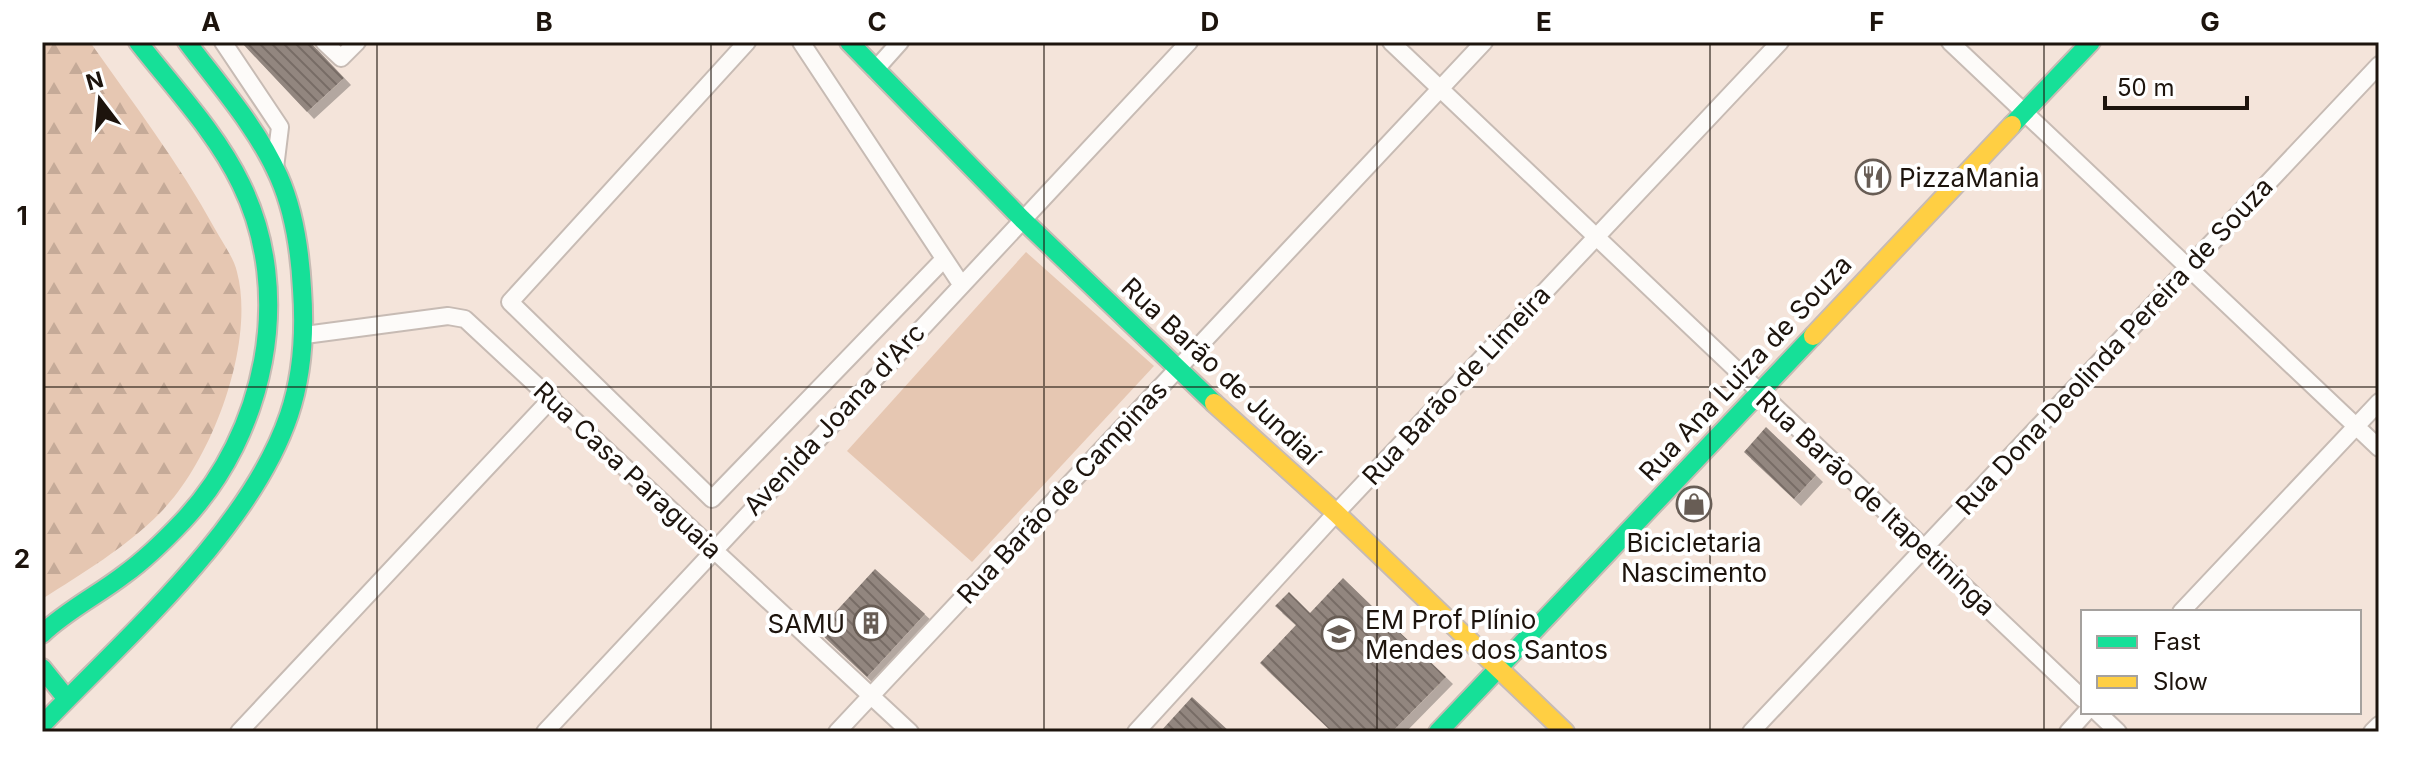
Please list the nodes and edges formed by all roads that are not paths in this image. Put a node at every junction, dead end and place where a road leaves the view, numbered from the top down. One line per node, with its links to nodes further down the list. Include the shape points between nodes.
1 (138, 42): 37 (street, via 240,182 253,218 266,290 258,386 245,430 204,496 145,558 81,599)
2 (187, 42): 20 (street)
3 (223, 42): 20 (street, via 280,127)
4 (324, 42): 5 (street, via 341,58)
5 (357, 42)
6 (747, 42): 23 (street, via 510,302 712,499)
7 (801, 42): 23 (street)
8 (849, 42): 17 (street, Rua Barão de Jundiaí)
9 (900, 42): 17 (street)
10 (1189, 42): 21 (street, Avenida Joana d'Arc)
11 (1391, 42): 18 (street, Rua Barão de Itapetininga)
12 (1484, 42): 18 (street, Rua Barão de Campinas)
13 (1780, 42): 22 (street, Rua Barão de Limeira)
14 (1950, 42): 19 (street)
15 (2091, 42): 19 (street, Rua Ana Luiza de Souza)
16 (2379, 65): 24 (street, Rua Dona Deolinda Pereira de Souza)
17 (875, 70): 21 (street, Rua Barão de Jundiaí)
18 (1441, 88): 22 (street, Rua Barão de Itapetininga); 27 (street, Rua Barão de Campinas)
19 (2024, 112): 24 (street); 28 (street, Rua Ana Luiza de Souza)
20 (275, 168): 26 (street, via 291,210)
21 (1022, 219): 25 (street, Avenida Joana d'Arc); 27 (street, Rua Barão de Jundiaí)
22 (1596, 235): 28 (street, Rua Barão de Itapetininga); 33 (street, Rua Barão de Limeira)
23 (944, 259): 25 (street)
24 (2188, 268): 31 (street); 34 (street, Rua Dona Deolinda Pereira de Souza)
25 (961, 284): 35 (street, Avenida Joana d'Arc)
26 (305, 335): 29 (street, Rua Casa Paraguaia, via 448,316 465,319); 42 (street, via 290,414 274,455 245,503)
27 (1177, 369): 33 (street, Rua Barão de Jundiaí); 40 (street, Rua Barão de Campinas)
28 (1758, 391): 34 (street, Rua Barão de Itapetininga); 39 (street, Rua Ana Luiza de Souza)
29 (552, 398): 35 (street, Rua Casa Paraguaia); 47 (street)
30 (2379, 402): 31 (street)
31 (2356, 426): 32 (street); 36 (street)
32 (2379, 448)
33 (1336, 513): 39 (street, Rua Barão de Jundiaí); 51 (street, Rua Barão de Limeira)
34 (1924, 548): 41 (street, Rua Barão de Itapetininga); 54 (street, Rua Dona Deolinda Pereira de Souza)
35 (712, 550): 40 (street, Rua Casa Paraguaia); 48 (street, Avenida Joana d'Arc)
36 (2183, 610)
37 (42, 634)
38 (42, 668): 42 (street)
39 (1497, 669): 52 (street, Rua Ana Luiza de Souza); 53 (street, Rua Barão de Jundiaí)
40 (871, 696): 49 (street, Rua Barão de Campinas); 50 (street, Rua Casa Paraguaia)
41 (2081, 697)
42 (67, 699): 45 (street)
43 (2084, 714): 55 (street)
44 (2099, 714): 56 (street)
45 (42, 725)
46 (2379, 725): 57 (street)
47 (239, 732)
48 (545, 732)
49 (837, 732)
50 (910, 732)
51 (1136, 732)
52 (1438, 732)
53 (1565, 732)
54 (1751, 732)
55 (2068, 732)
56 (2118, 732)
57 (2372, 732)

